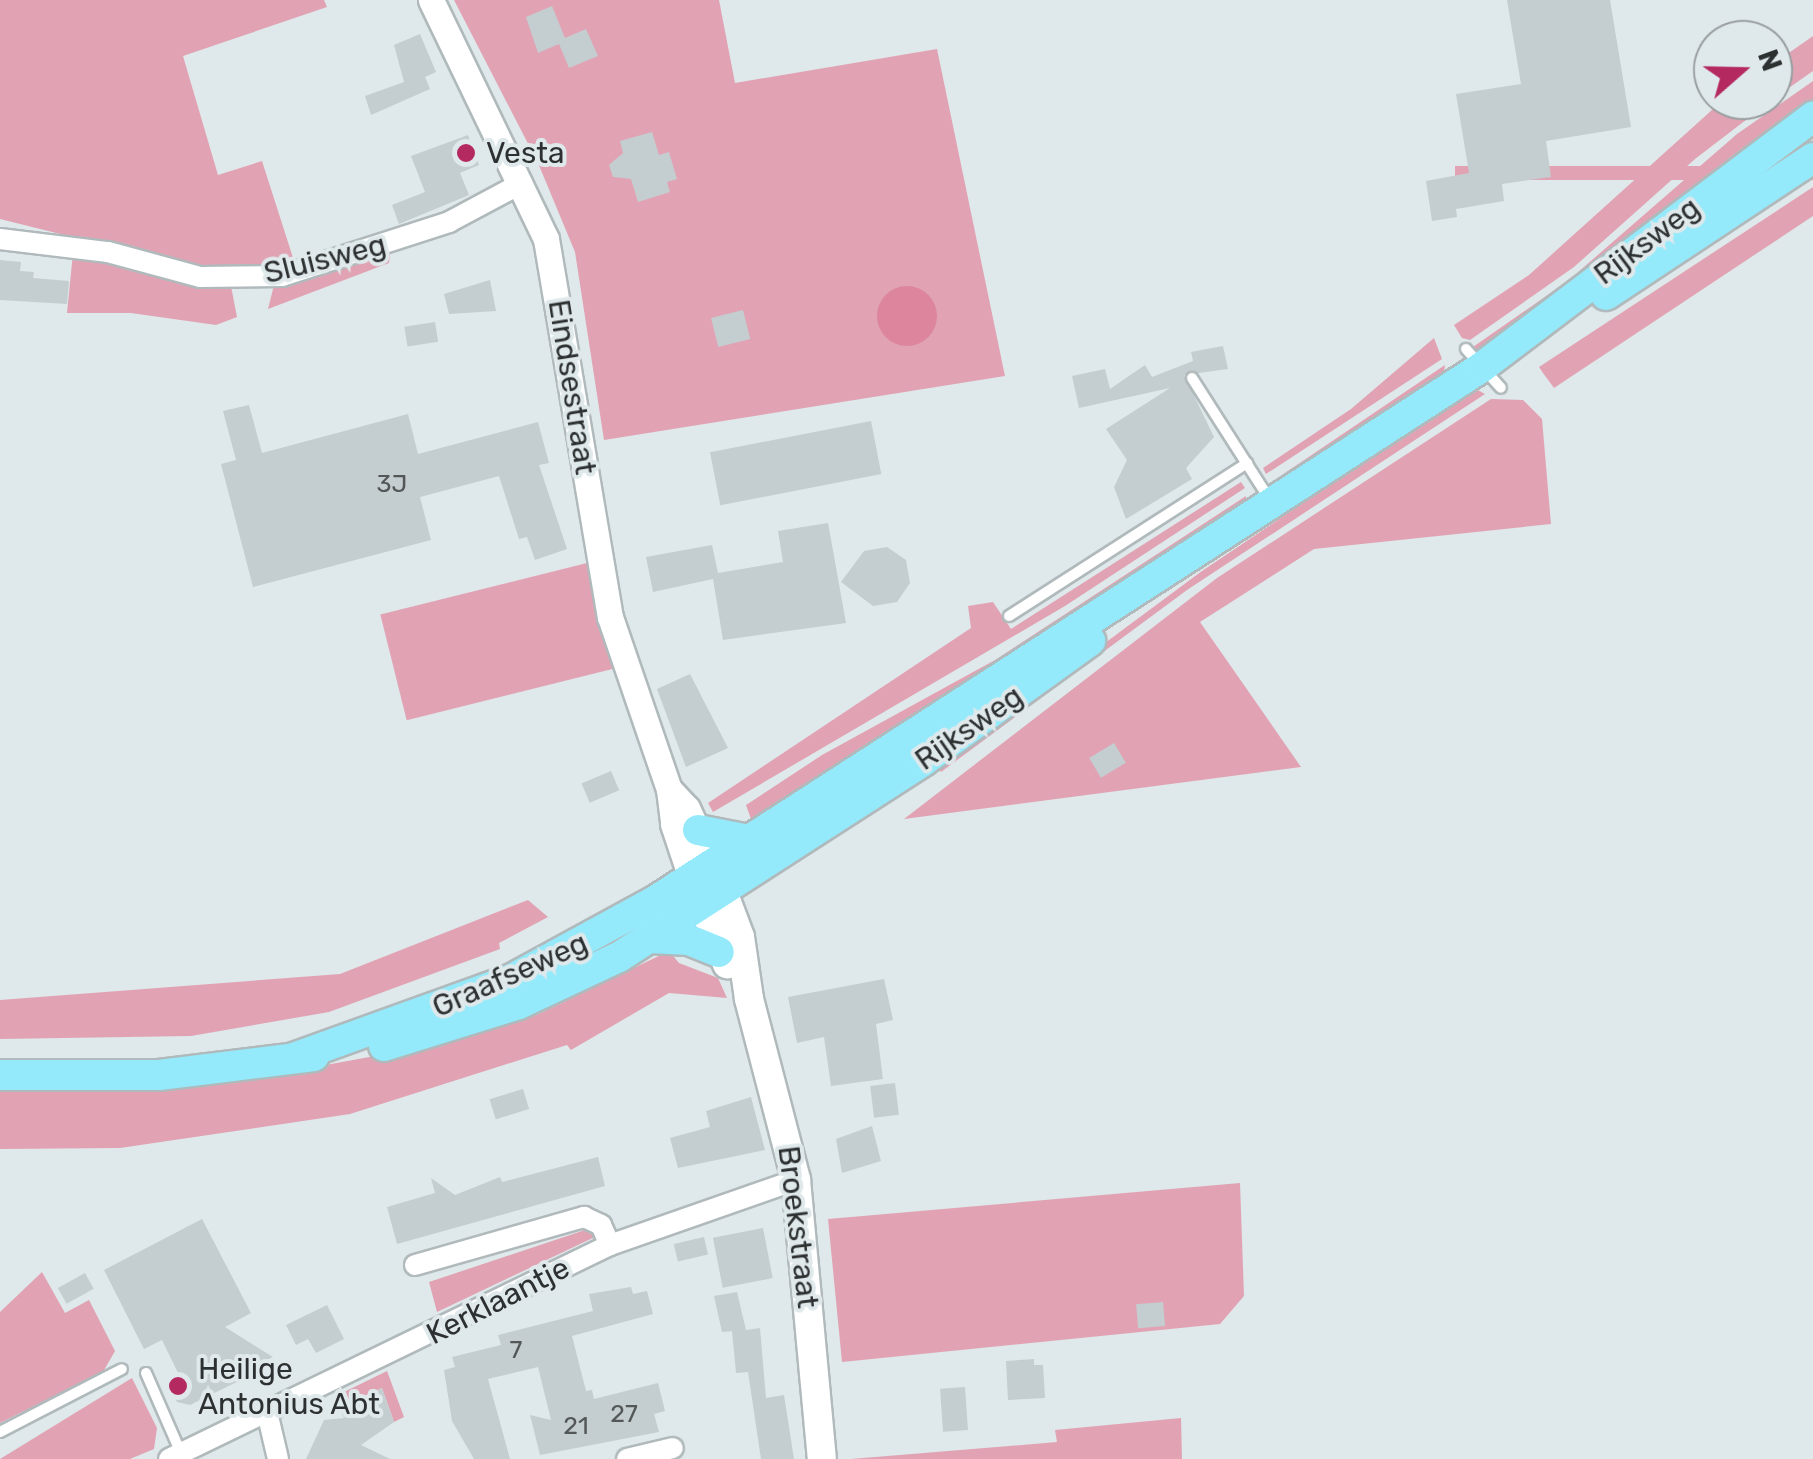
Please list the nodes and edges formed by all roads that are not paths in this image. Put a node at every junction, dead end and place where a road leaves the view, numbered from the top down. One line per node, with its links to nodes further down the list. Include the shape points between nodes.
1 (430, 0): 4 (street, Eindsestraat)
2 (1813, 117): 6 (main road, Rijksweg)
3 (1813, 158): 6 (main road, Rijksweg)
4 (522, 183): 5 (street, Sluisweg, via 449,222 282,276 200,277 108,252); 12 (street, Eindsestraat, via 558,287 610,618)
5 (0, 239)
6 (1483, 368): 9 (main road, Rijksweg)
7 (1192, 378): 8 (lane)
8 (1246, 462): 9 (lane); 11 (lane)
9 (1273, 505): 10 (main road, Rijksweg)
10 (1227, 536): 14 (main road, Rijksweg); 15 (main road, Rijksweg, via 1047,674)
11 (1009, 616)
12 (670, 789): 13 (street, Eindsestraat); 15 (street, Eindsestraat, via 672,824)
13 (698, 830): 14 (main road); 15 (street, Eindsestraat)
14 (749, 840): 15 (main road, Rijksweg)
15 (707, 885): 16 (main road, Graafseweg); 17 (main road, Broekstraat); 18 (main road, Broekstraat, via 740,937); 19 (main road, Graafseweg, via 512,980)
16 (650, 938): 17 (main road, via 690,940); 19 (main road, Graafseweg, via 570,983 426,1035)
17 (719, 952): 18 (main road, Broekstraat)
18 (749, 1000): 21 (main road, Broekstraat)
19 (294, 1058): 20 (main road, Graafseweg, via 160,1075)
20 (0, 1075)
21 (796, 1180): 22 (street, Kerklaantje); 32 (main road, Broekstraat)
22 (610, 1245): 23 (street, Kerklaantje, via 601,1225 584,1217); 26 (street, Kerklaantje)
23 (415, 1264)
24 (122, 1369): 27 (lane)
25 (146, 1373): 29 (lane)
26 (266, 1412): 29 (street, Kerklaantje); 30 (street)
27 (0, 1432)
28 (673, 1448): 31 (street)
29 (175, 1456)
30 (278, 1459)
31 (627, 1459)
32 (822, 1459)

